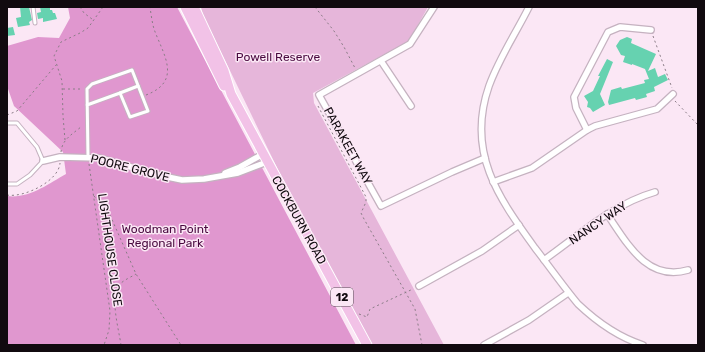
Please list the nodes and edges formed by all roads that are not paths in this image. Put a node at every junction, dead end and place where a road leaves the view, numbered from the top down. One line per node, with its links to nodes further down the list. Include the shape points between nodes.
1 (33, 7): 6 (lane)
2 (186, 7): 11 (main road, COCKBURN ROAD / 12, via 224,87)
3 (194, 7): 11 (main road, COCKBURN ROAD / 12, via 224,71)
4 (434, 7): 8 (street, PARAKEET WAY, via 410,44)
5 (529, 7): 20 (street, via 489,86 482,124)
6 (35, 23)
7 (651, 30): 17 (street, via 620,27 608,32 574,97 576,108)
8 (381, 60): 14 (street); 20 (street, PARAKEET WAY, via 319,95 381,206)
9 (138, 86): 10 (lane); 10 (lane, via 148,111 130,117); 13 (lane, via 132,70 92,84 87,89)
10 (120, 92): 13 (lane)
11 (231, 94): 19 (main road, COCKBURN ROAD / 12)
12 (673, 94): 17 (street, via 657,109)
13 (87, 105): 18 (lane)
14 (412, 106)
15 (7, 117): 16 (lane)
16 (8, 123): 21 (lane, via 17,123 37,147)
17 (587, 130): 23 (street, via 532,168)
18 (88, 157): 21 (street, POORE GROVE, via 60,156); 22 (street, POORE GROVE, via 106,159 158,176 182,180)
19 (265, 158): 22 (street, POORE GROVE); 22 (street, POORE GROVE, via 238,173); 32 (main road, COCKBURN ROAD / 12)
20 (485, 158): 23 (street)
21 (43, 161): 24 (lane, via 17,184)
22 (218, 176)
23 (493, 182): 27 (street)
24 (7, 184)
25 (655, 192): 26 (street, NANCY WAY, via 640,196)
26 (608, 214): 28 (street, NANCY WAY); 29 (street, via 634,252 647,264 663,271)
27 (518, 225): 28 (street); 30 (street, via 482,251)
28 (544, 260): 31 (street)
29 (688, 270)
30 (419, 286)
31 (568, 293): 33 (street, via 529,320); 34 (street, via 600,323)
32 (367, 345)
33 (484, 345)
34 (643, 345)

